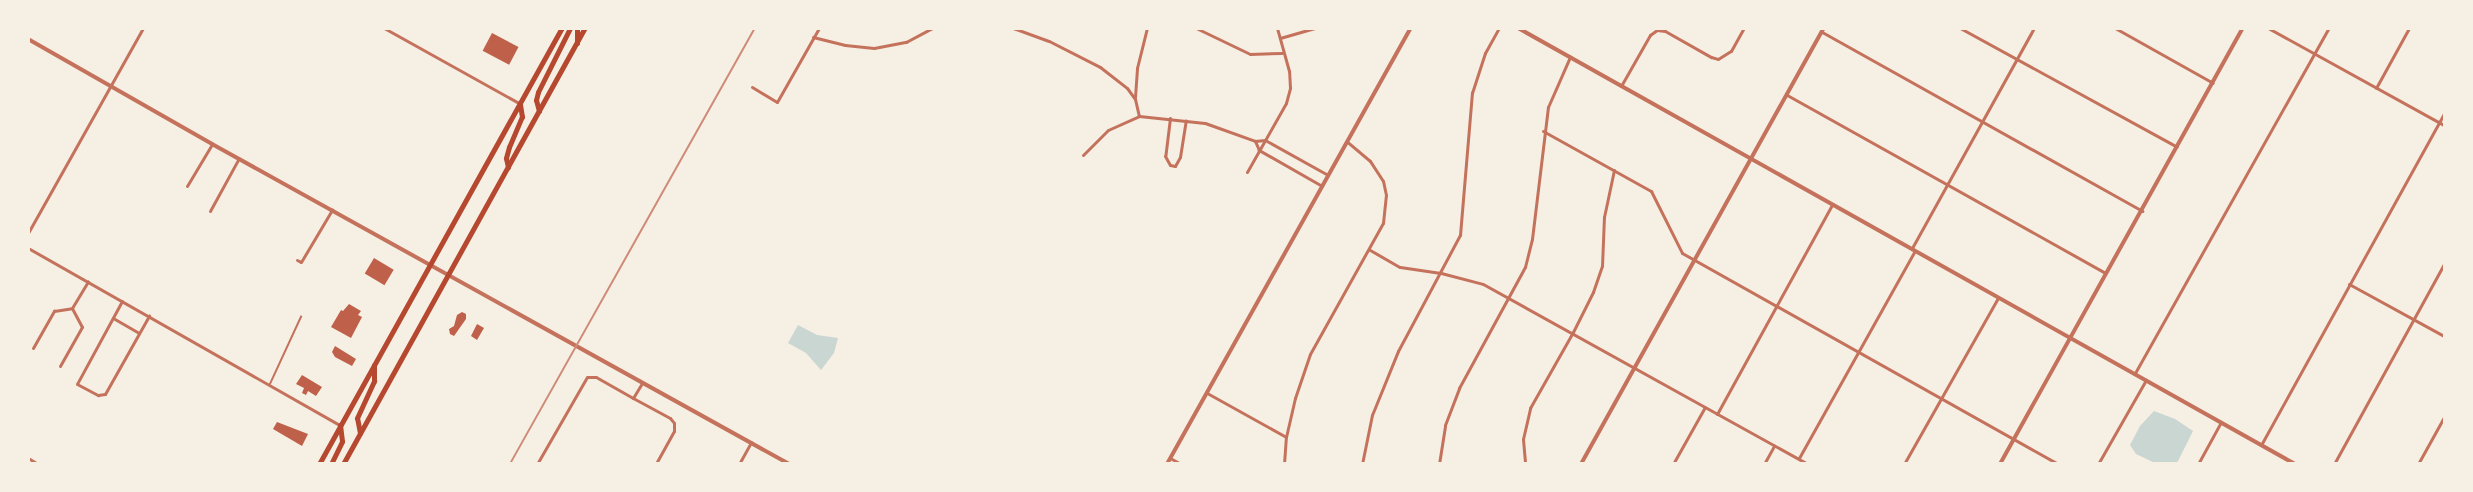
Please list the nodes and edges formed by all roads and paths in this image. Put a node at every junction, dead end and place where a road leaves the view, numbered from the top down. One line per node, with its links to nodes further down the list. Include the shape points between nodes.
1 (143, 28): 35 (street)
2 (384, 28): 41 (street)
3 (562, 28): 41 (main road)
4 (570, 28): 42 (main road, via 538,92)
5 (578, 28): 29 (main road)
6 (585, 28): 29 (main road)
7 (819, 28): 26 (street)
8 (932, 28): 26 (street, via 906,42 874,48)
9 (1014, 28): 40 (street, via 1075,52 1117,79)
10 (1147, 28): 40 (street, via 1137,68)
11 (1197, 28): 30 (street, via 1250,54)
12 (1277, 28): 27 (street)
13 (1316, 28): 27 (street)
14 (1411, 28): 53 (street)
15 (1498, 28): 79 (street, via 1472,93 1464,218)
16 (1518, 28): 32 (street)
17 (1744, 28): 37 (street, via 1731,51 1718,59 1657,30 1650,35)
18 (1960, 28): 33 (street)
19 (2034, 28): 33 (street)
20 (2115, 28): 34 (street)
21 (2243, 28): 34 (street)
22 (2268, 28): 31 (street)
23 (2329, 28): 31 (street)
24 (2409, 28): 38 (street)
25 (1823, 30): 39 (street); 47 (street)
26 (813, 37): 36 (street, via 777,102)
27 (1280, 38): 30 (street)
28 (28, 39): 35 (street)
29 (576, 45): 42 (main road)
30 (1282, 53): 51 (street, via 1290,88)
31 (2314, 55): 38 (street); 102 (street)
32 (1570, 57): 37 (street); 50 (street, via 1551,99)
33 (2017, 58): 47 (street); 55 (street)
34 (2213, 83): 55 (street)
35 (111, 85): 54 (street); 71 (street)
36 (752, 87)
37 (1621, 87): 59 (street)
38 (2376, 88): 48 (street)
39 (1787, 95): 59 (street); 64 (street)
40 (1135, 99): 44 (street)
41 (520, 104): 60 (main road, via 522,117 509,147); 77 (main road)
42 (539, 111): 60 (main road)
43 (2445, 113): 48 (street)
44 (1139, 116): 45 (street); 57 (street, via 1108,130)
45 (1170, 118): 46 (street); 46 (street, via 1165,156 1175,166)
46 (1186, 120): 52 (street, via 1218,126)
47 (1983, 121): 64 (street); 70 (street)
48 (2439, 122): 49 (street); 83 (street)
49 (2445, 125)
50 (1543, 131): 61 (street); 84 (street, via 1532,239 1525,267)
51 (1265, 140): 52 (street); 56 (street); 63 (street)
52 (1255, 141): 56 (street)
53 (1347, 142): 63 (street); 73 (street, via 1377,171 1386,195 1383,224)
54 (212, 144): 58 (street); 65 (street)
55 (2177, 147): 70 (street)
56 (1259, 150): 62 (street); 66 (street)
57 (1083, 155)
58 (239, 158): 68 (street); 69 (street)
59 (1752, 160): 67 (street); 75 (street)
60 (508, 167): 81 (main road)
61 (1614, 170): 75 (street, via 1651,191 1682,253); 93 (street, via 1604,217 1602,266)
62 (1247, 172)
63 (1328, 175): 66 (street)
64 (1948, 185): 74 (street); 80 (street)
65 (187, 186)
66 (1322, 186): 106 (street)
67 (1832, 205): 74 (street); 87 (street)
68 (332, 210): 76 (street, via 301,262); 77 (street)
69 (210, 211)
70 (2142, 211): 80 (street)
71 (28, 233)
72 (28, 248): 82 (street)
73 (1370, 250): 79 (street, via 1400,267); 115 (street, via 1310,354)
74 (1913, 251): 85 (street); 98 (street)
75 (1694, 259): 87 (street); 101 (street)
76 (297, 260)
77 (430, 264): 81 (street); 99 (main road)
78 (2445, 264): 92 (street)
79 (1441, 273): 84 (street, via 1483,284); 135 (street, via 1398,351 1372,415)
80 (2107, 274): 96 (street)
81 (448, 275): 104 (street); 114 (main road)
82 (88, 281): 86 (street); 88 (street)
83 (2349, 284): 92 (street); 118 (street)
84 (1510, 297): 93 (street); 136 (street, via 1459,388 1445,425)
85 (1998, 298): 96 (street); 108 (street)
86 (122, 301): 89 (street); 91 (street)
87 (1777, 305): 98 (street); 110 (street)
88 (72, 308): 97 (street, via 54,311); 100 (street, via 82,327)
89 (149, 316): 94 (street); 105 (street)
90 (301, 317): 105 (lane)
91 (113, 318): 94 (street); 94 (street, via 77,384 98,395 105,394)
92 (2414, 319): 95 (street); 149 (street)
93 (1573, 332): 101 (street); 123 (street, via 1530,408 1523,439)
94 (139, 333)
95 (2445, 336)
96 (2071, 338): 102 (street); 116 (street)
97 (33, 348)
98 (1858, 352): 108 (street); 122 (street)
99 (374, 365): 113 (main road); 114 (main road, via 374,381 357,418)
100 (60, 366)
101 (1635, 368): 109 (street); 139 (street)
102 (2135, 373): 103 (street)
103 (2146, 380): 112 (street); 146 (street)
104 (642, 383): 107 (street); 117 (street)
105 (270, 385): 113 (street)
106 (1207, 393): 115 (street); 121 (street)
107 (633, 398): 128 (street, via 596,376 587,377); 129 (street, via 675,423)
108 (1941, 398): 116 (street); 143 (street)
109 (1705, 407): 110 (street); 140 (street)
110 (1717, 414): 119 (street)
111 (2445, 417): 150 (street)
112 (2221, 422): 118 (street); 147 (street)
113 (340, 425): 125 (main road); 126 (main road, via 342,441)
114 (360, 433): 127 (main road)
115 (1286, 437): 134 (street)
116 (2014, 439): 144 (street); 145 (street)
117 (751, 442): 130 (street); 131 (street)
118 (2261, 445): 148 (street)
119 (1774, 446): 122 (street); 141 (street)
120 (28, 458): 124 (street)
121 (1170, 458): 132 (street); 133 (street)
122 (1799, 458): 142 (street)
123 (1525, 462): 137 (street); 138 (street)
124 (38, 464)
125 (319, 464)
126 (331, 464)
127 (343, 464)
128 (537, 464)
129 (656, 464)
130 (739, 464)
131 (789, 464)
132 (1167, 464)
133 (1181, 464)
134 (1284, 464)
135 (1362, 464)
136 (1439, 464)
137 (1496, 464)
138 (1533, 464)
139 (1581, 464)
140 (1672, 464)
141 (1764, 464)
142 (1808, 464)
143 (1904, 464)
144 (2000, 464)
145 (2058, 464)
146 (2098, 464)
147 (2198, 464)
148 (2295, 464)
149 (2334, 464)
150 (2418, 464)

